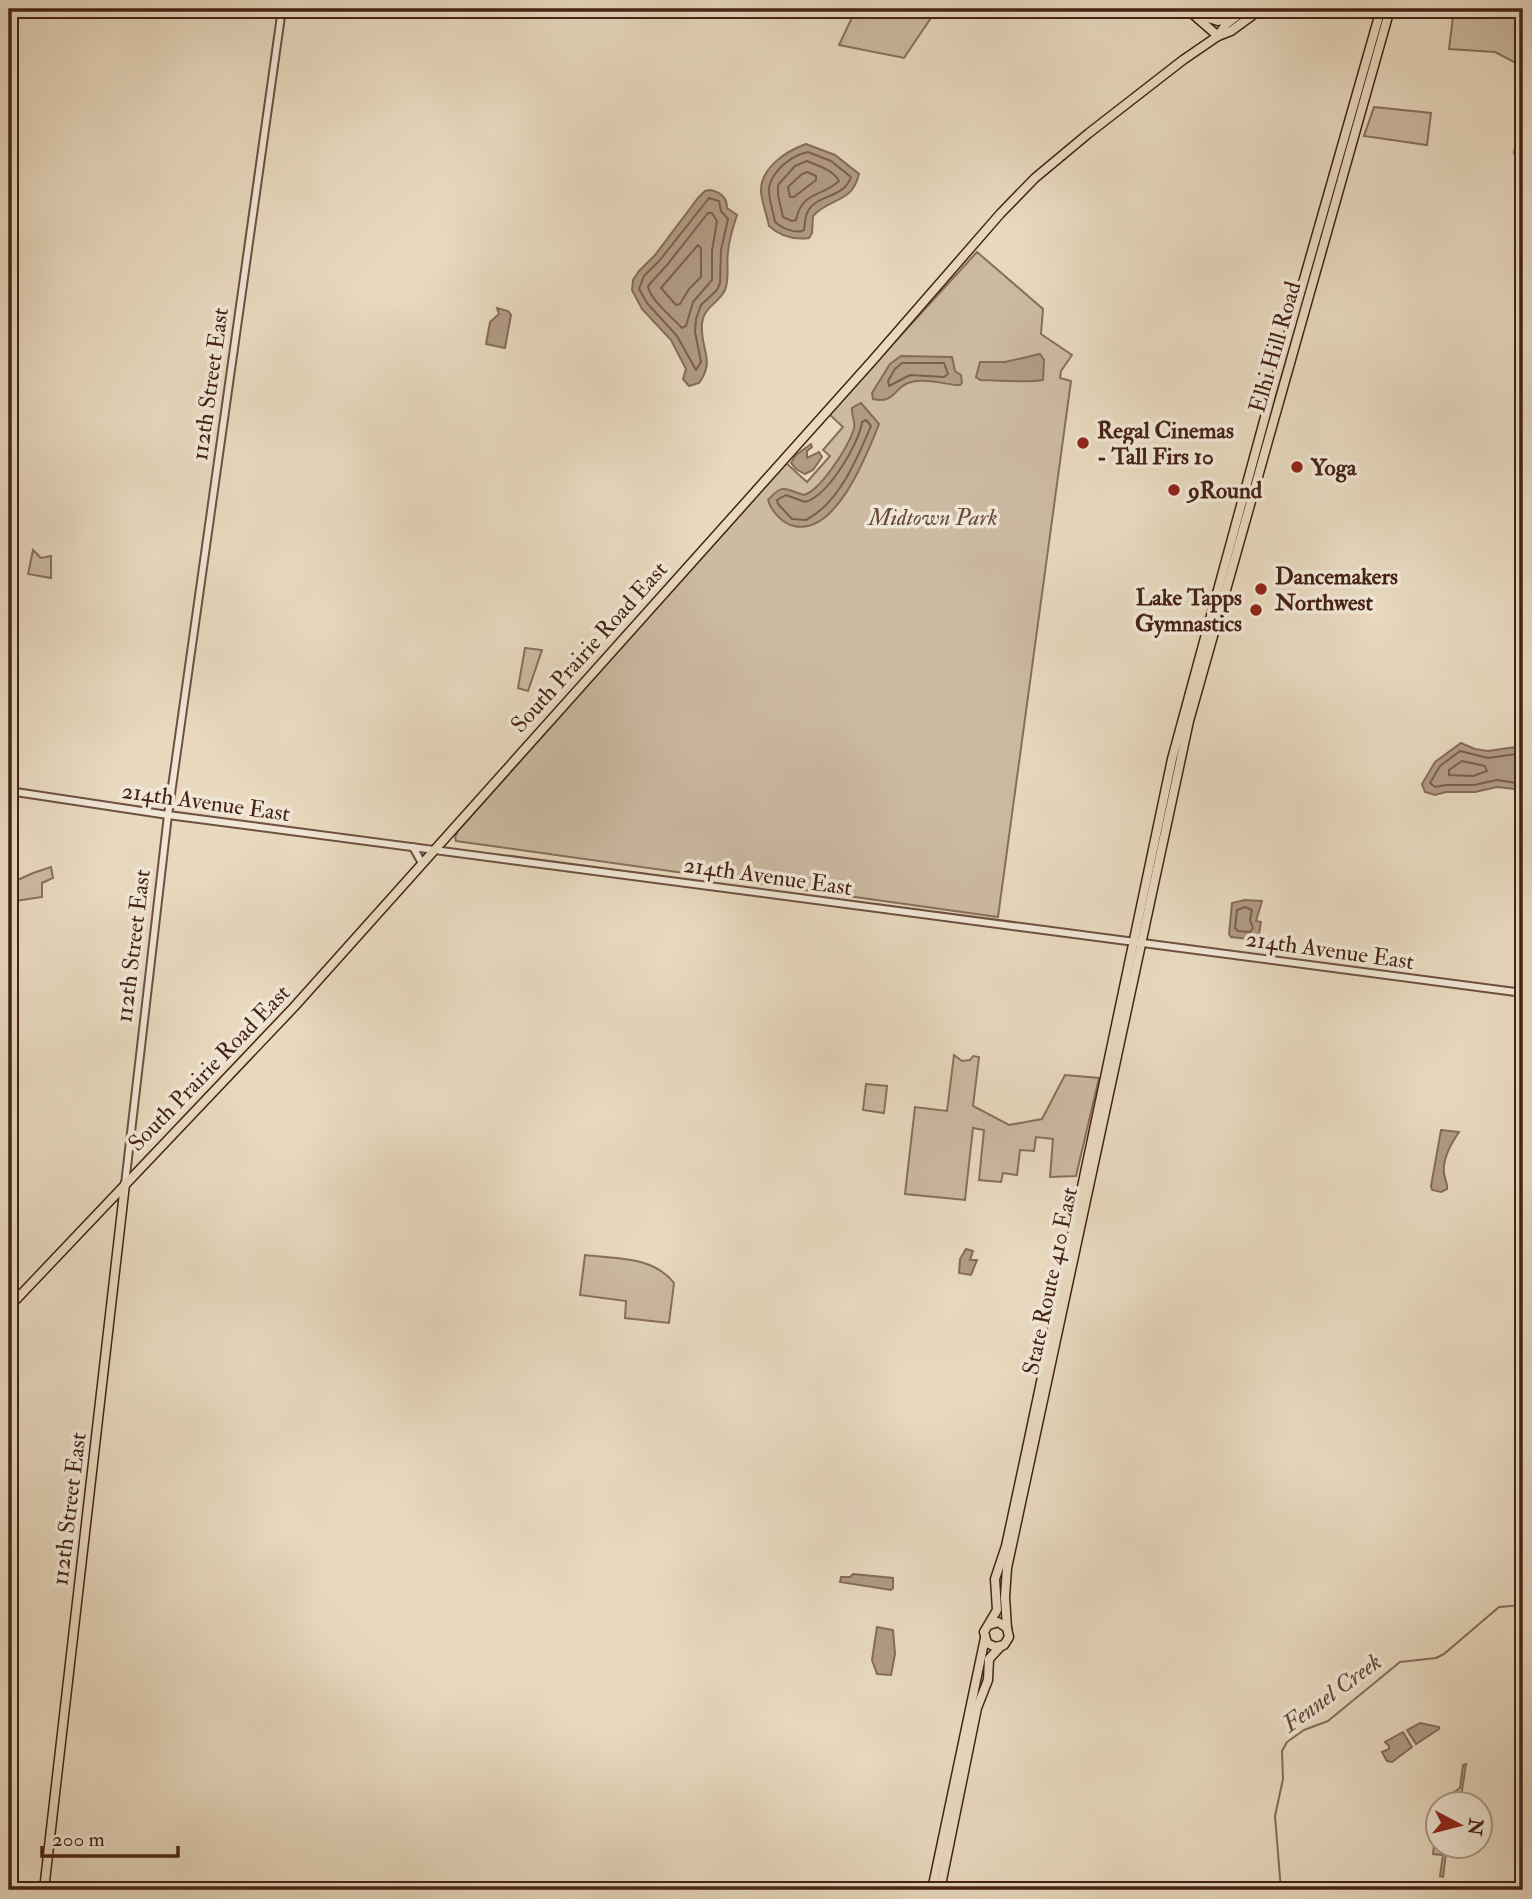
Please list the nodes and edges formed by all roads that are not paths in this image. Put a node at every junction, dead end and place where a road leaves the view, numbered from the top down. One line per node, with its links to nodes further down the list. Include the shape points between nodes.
1 (282, 9): 10 (street, 112th Street East)
2 (1246, 9): 7 (main road, South Prairie Road East)
3 (1261, 9): 8 (main road, South Prairie Road East)
4 (1381, 9): 16 (main road, Elhi Hill Road, via 1182,718)
5 (1390, 9): 16 (main road, Elhi Hill Road, via 1189,721)
6 (1190, 11): 7 (main road, via 1218,21); 8 (main road)
7 (1237, 15): 8 (main road, South Prairie Road East)
8 (1218, 36): 11 (main road, South Prairie Road East, via 1089,133 1007,206)
9 (9, 791): 10 (street, 214th Avenue East)
10 (168, 815): 12 (street, 214th Avenue East); 18 (street, 112th Street East)
11 (449, 833): 13 (main road, South Prairie Road East); 14 (street, via 450,844)
12 (413, 847): 13 (street, 214th Avenue East); 15 (street)
13 (434, 850): 14 (street, 214th Avenue East); 15 (main road, South Prairie Road East)
14 (458, 853): 16 (street, 214th Avenue East)
15 (422, 863): 19 (main road, South Prairie Road East)
16 (1138, 942): 17 (street, 214th Avenue East); 24 (main road, State Route 410 East, via 995,1579 997,1610); 25 (main road, State Route 410 East, via 1007,1568)
17 (1523, 993)
18 (128, 1157): 19 (street); 20 (street, 112th Street East)
19 (143, 1166): 20 (main road, South Prairie Road East)
20 (125, 1184): 21 (main road, South Prairie Road East); 22 (main road, 112th Street East)
21 (109, 1200): 22 (main road); 23 (main road, South Prairie Road East)
22 (123, 1206): 28 (main road, 112th Street East)
23 (9, 1307)
24 (989, 1625): 25 (main road, via 1000,1623); 26 (main road)
25 (1008, 1629): 27 (main road, via 1008,1640)
26 (985, 1638): 27 (main road, via 990,1645); 29 (main road)
27 (1001, 1646): 30 (main road, via 989,1659)
28 (44, 1890)
29 (932, 1890)
30 (940, 1890)

